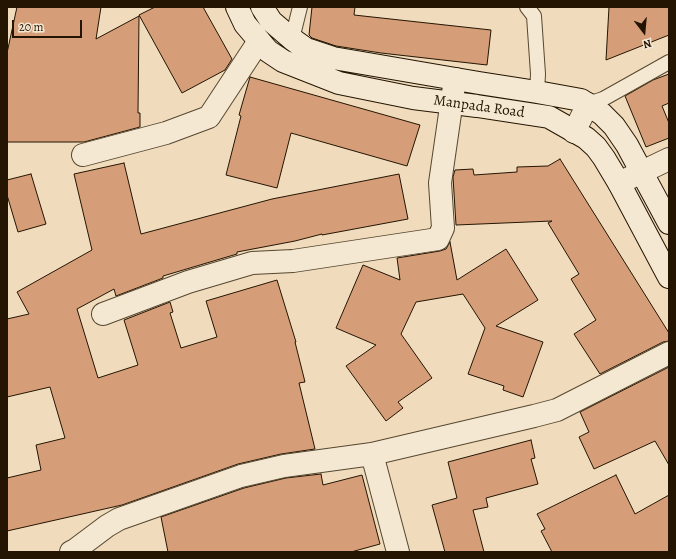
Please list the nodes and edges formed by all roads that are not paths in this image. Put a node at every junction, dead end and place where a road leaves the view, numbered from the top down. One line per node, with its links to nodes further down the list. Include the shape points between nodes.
1 (237, 7): 6 (street, Manpada Road, via 245,24)
2 (262, 7): 5 (street, Manpada Road, via 271,22)
3 (300, 7): 5 (lane)
4 (527, 7): 10 (lane, via 534,16)
5 (292, 39): 7 (street); 9 (street, Manpada Road, via 306,49 333,58)
6 (259, 41): 7 (street, Manpada Road); 14 (street, via 209,117 166,133)
7 (283, 61): 11 (street, Manpada Road, via 339,83)
8 (669, 62): 12 (lane, via 602,99)
9 (455, 79): 10 (street, Manpada Road); 11 (street)
10 (537, 92): 12 (street, Manpada Road, via 581,100)
11 (451, 103): 13 (street, Manpada Road, via 549,117); 20 (street, via 440,183 443,228 438,240 293,261 252,263 188,282)
12 (588, 104): 13 (street); 16 (street, Manpada Road, via 614,126)
13 (574, 132): 17 (street, Manpada Road, via 596,147)
14 (83, 155)
15 (669, 159): 16 (street)
16 (641, 172): 17 (street); 18 (street, Manpada Road)
17 (619, 183): 19 (street, Manpada Road)
18 (669, 223)
19 (669, 277)
20 (103, 314)
21 (669, 353): 22 (street, via 557,410)
22 (372, 454): 23 (street, via 284,466 241,476 119,519); 24 (street)
23 (71, 552)
24 (398, 552)

